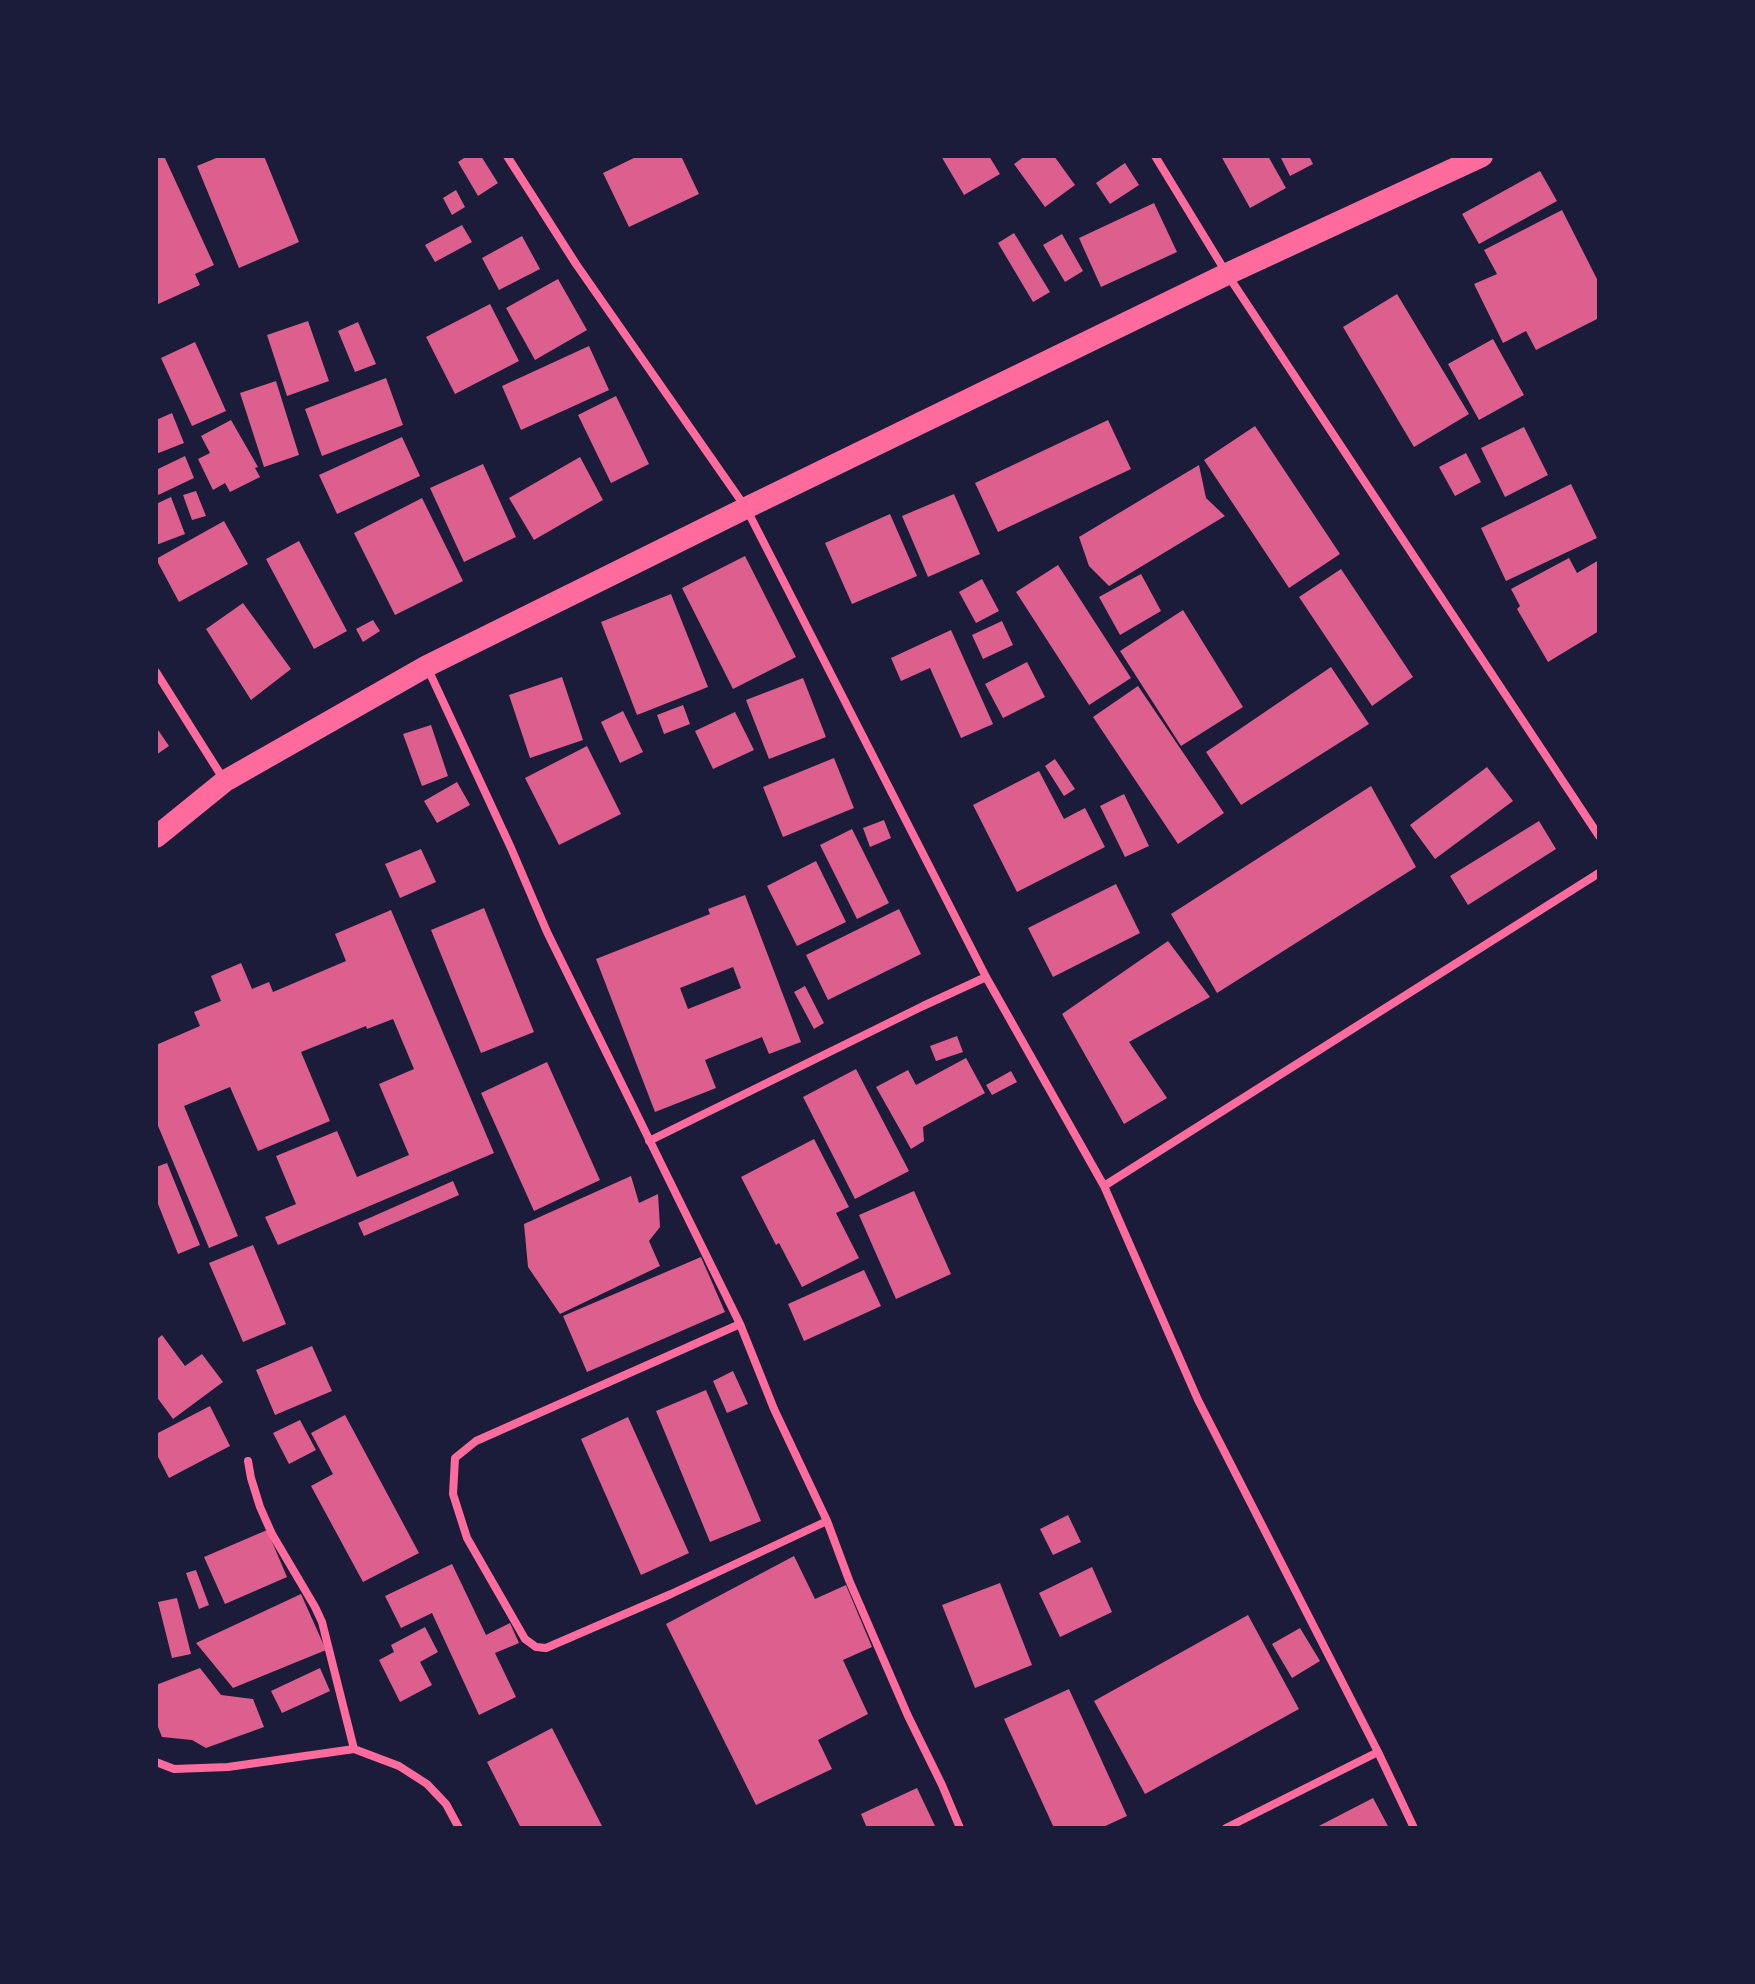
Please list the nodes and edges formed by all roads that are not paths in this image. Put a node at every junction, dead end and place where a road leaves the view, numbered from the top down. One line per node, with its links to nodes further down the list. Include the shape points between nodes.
1 (507, 156): 5 (street)
2 (1155, 156): 4 (street)
3 (1482, 156): 4 (highway)
4 (1227, 274): 5 (highway); 9 (street)
5 (746, 508): 6 (highway); 12 (street)
6 (427, 666): 8 (highway); 13 (street)
7 (156, 672): 8 (street)
8 (225, 781): 10 (highway)
9 (1599, 836)
10 (156, 837)
11 (1599, 873): 14 (street)
12 (986, 977): 13 (street); 14 (street)
13 (649, 1141): 15 (street)
14 (1104, 1186): 19 (street, via 1198,1400)
15 (740, 1324): 17 (street); 17 (street, via 476,1441 455,1458 453,1494 467,1538 525,1639 546,1648)
16 (248, 1461): 18 (street, via 272,1534 322,1622)
17 (827, 1521): 22 (street)
18 (354, 1749): 20 (street, via 228,1767 174,1769); 21 (street, via 399,1766 427,1784)
19 (1378, 1752): 23 (street); 24 (street)
20 (156, 1762)
21 (459, 1828)
22 (960, 1828)
23 (1226, 1828)
24 (1414, 1828)

